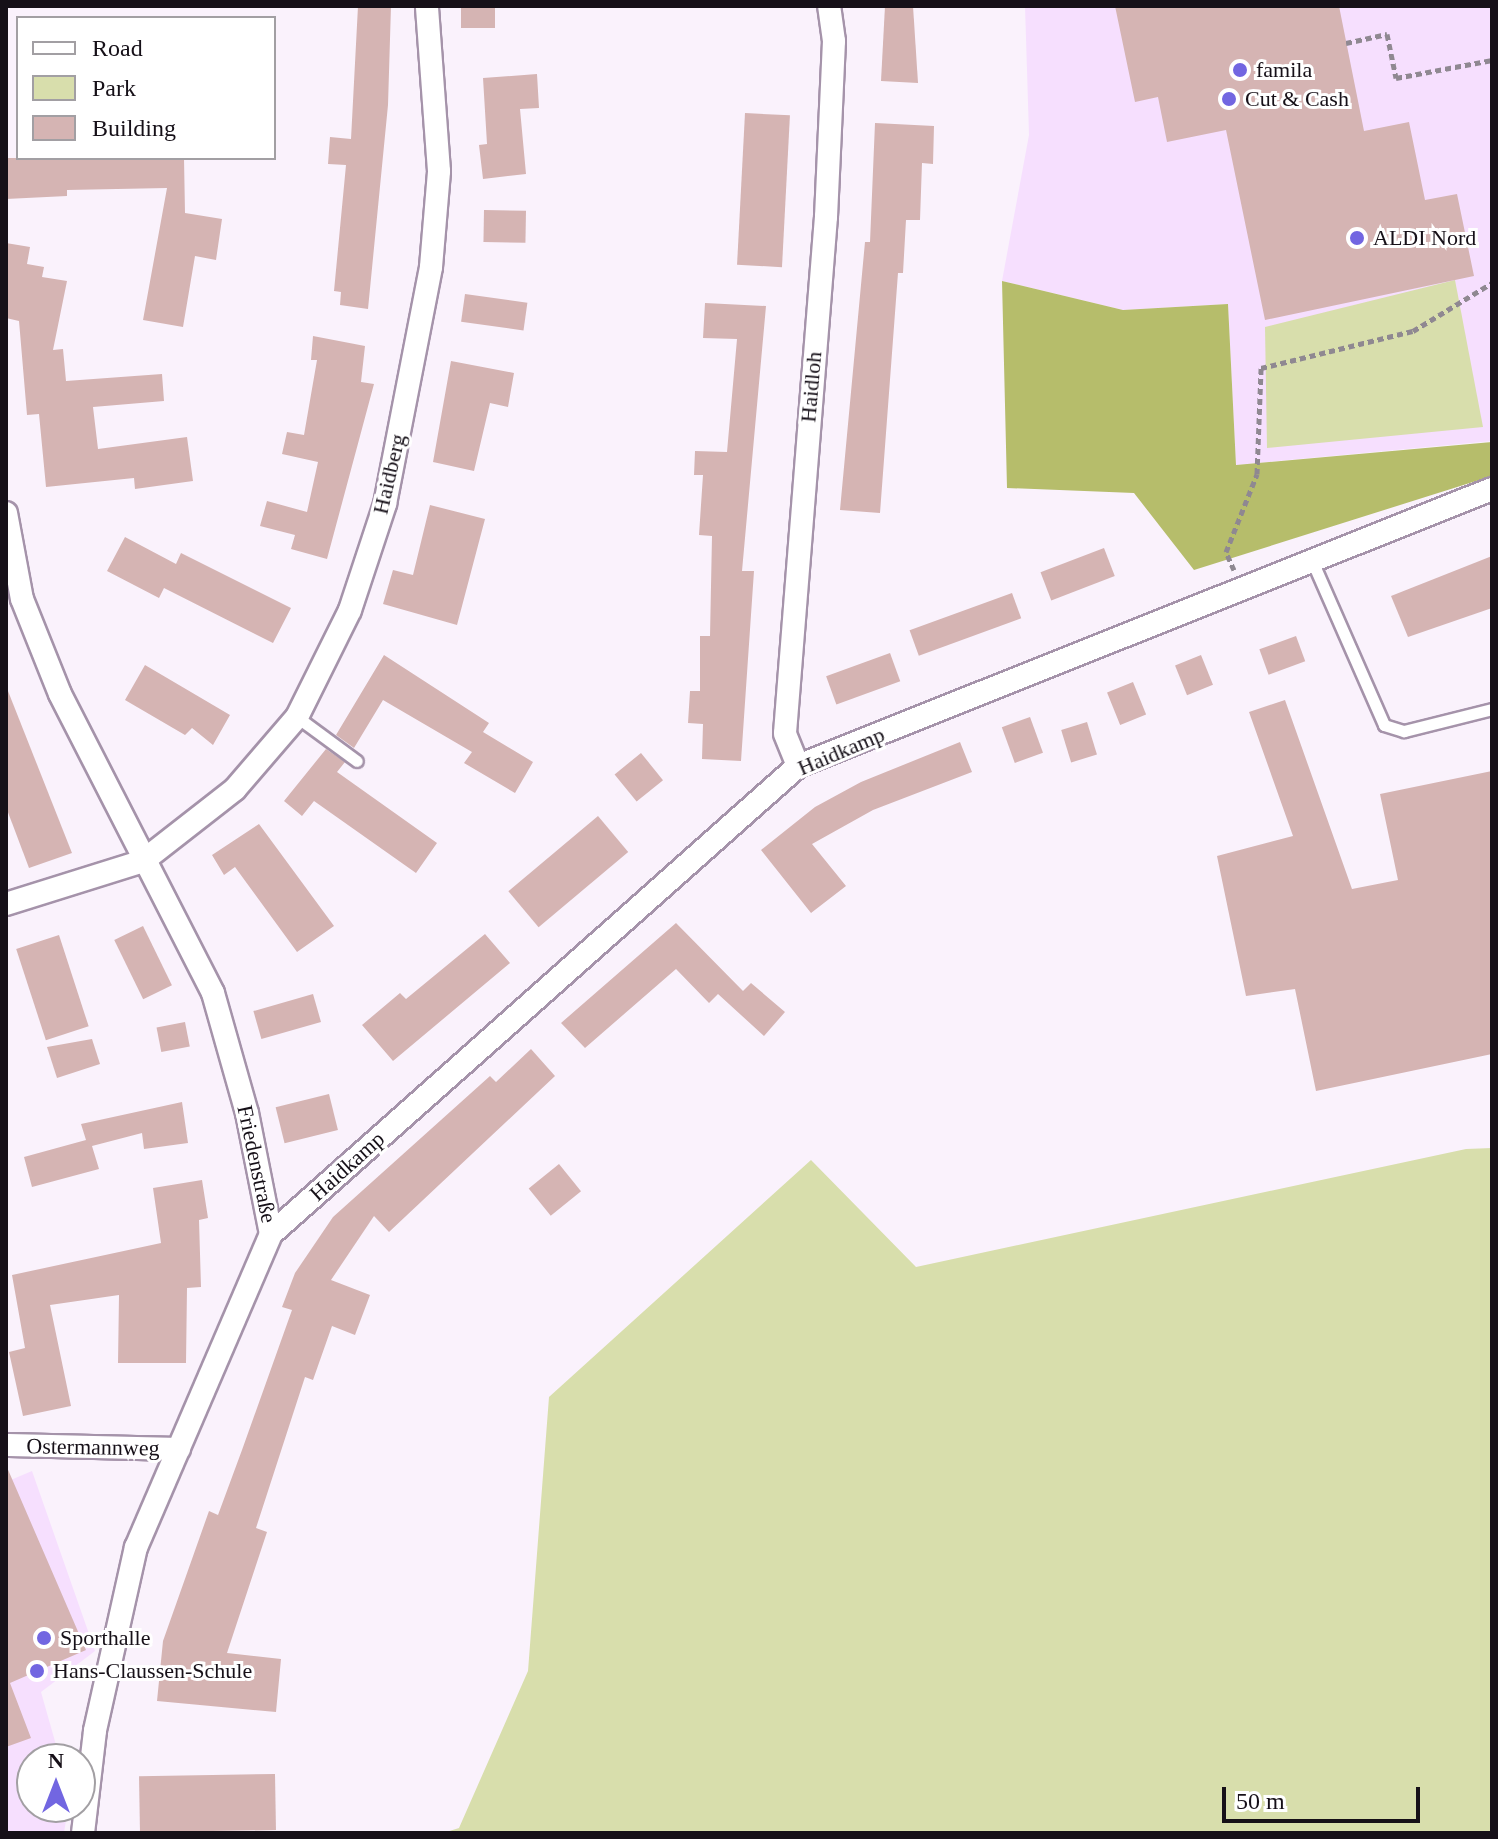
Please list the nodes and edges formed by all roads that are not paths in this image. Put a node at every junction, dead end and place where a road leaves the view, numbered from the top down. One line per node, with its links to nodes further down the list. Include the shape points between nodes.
1 (427, 6): 7 (street, Haidberg, via 439,171 431,267 385,504 350,610)
2 (829, 6): 9 (street, Haidloh, via 834,41 826,217 785,733)
3 (1492, 489): 5 (street, Haidkamp)
4 (6, 513): 10 (street, Friedenstraße, via 28,612 60,694)
5 (1313, 563): 6 (lane, via 1384,725 1404,731); 9 (street, Haidkamp)
6 (1492, 709)
7 (297, 717): 8 (lane); 10 (street, Haidberg, via 235,789)
8 (357, 761)
9 (798, 766): 12 (street, Haidkamp)
10 (143, 861): 11 (street); 12 (street, Friedenstraße, via 169,901 213,993 247,1113)
11 (6, 904)
12 (271, 1234): 14 (street, Friedenstraße)
13 (6, 1445): 14 (street, Ostermannweg)
14 (179, 1449): 15 (street, Friedenstraße, via 136,1547 95,1731)
15 (83, 1833)

